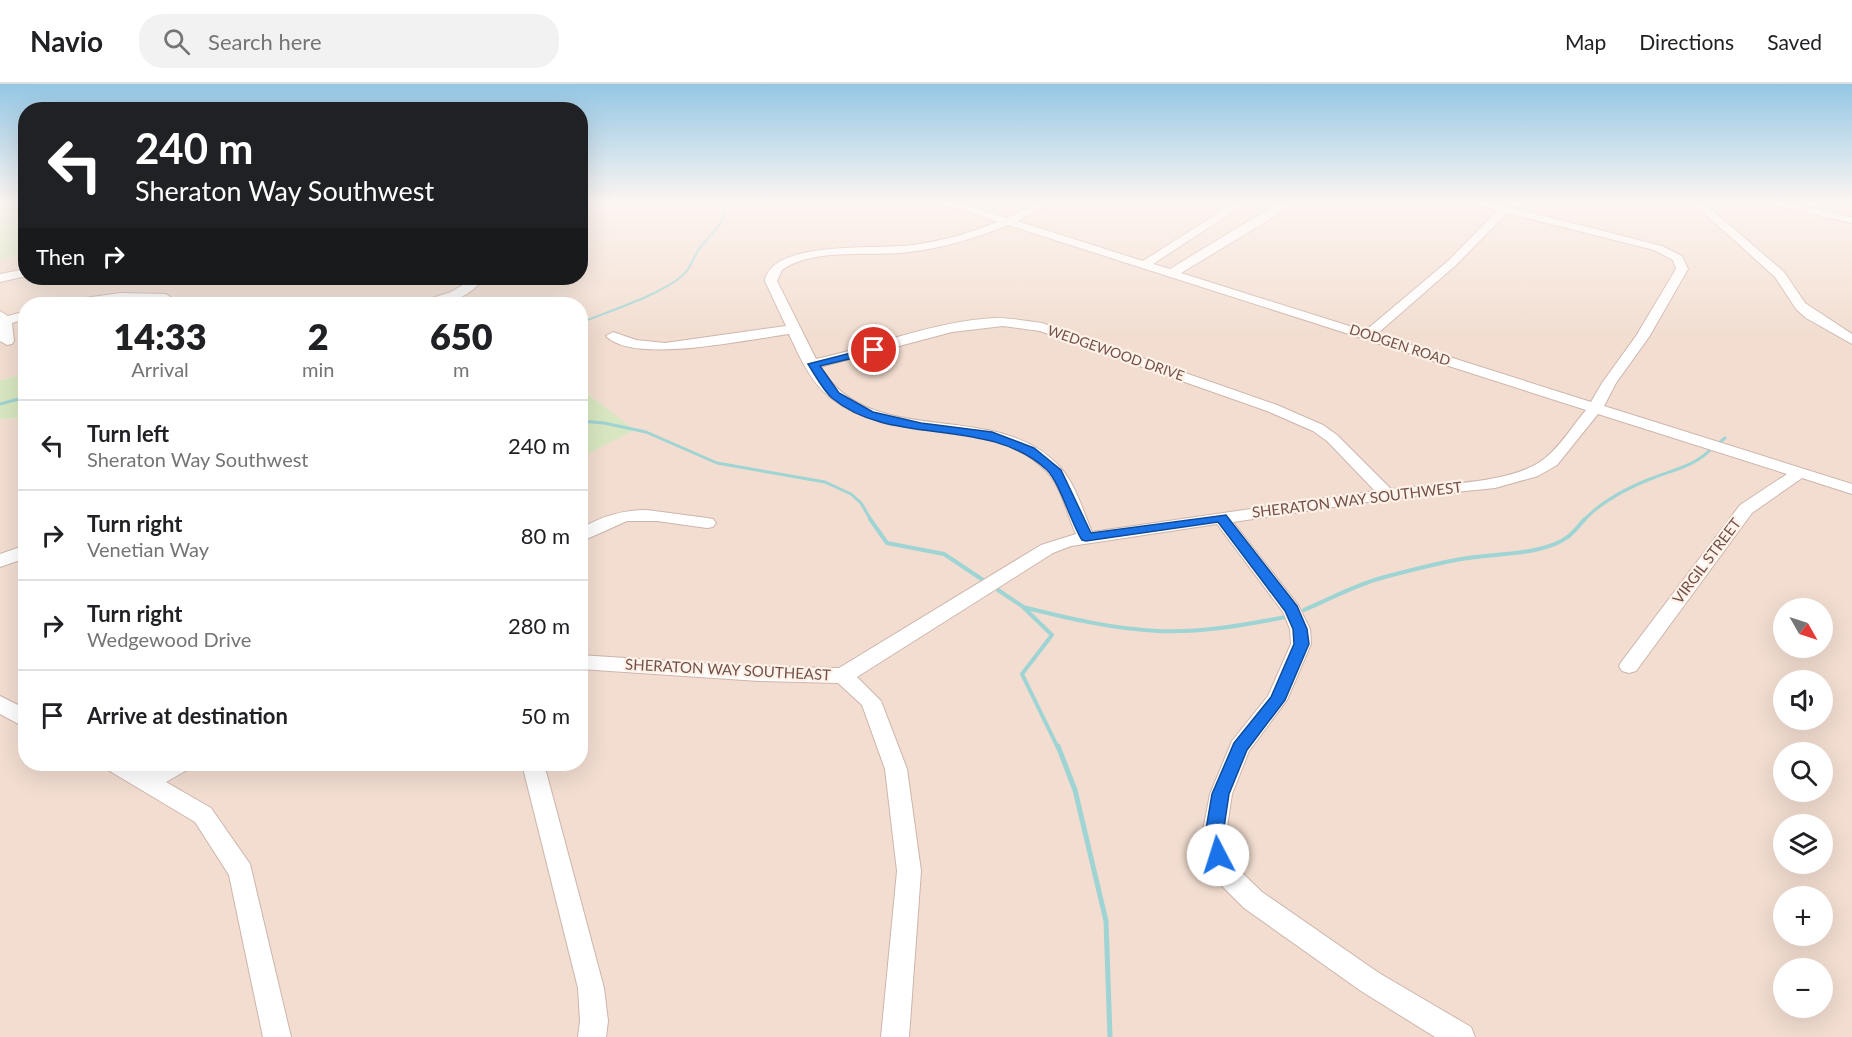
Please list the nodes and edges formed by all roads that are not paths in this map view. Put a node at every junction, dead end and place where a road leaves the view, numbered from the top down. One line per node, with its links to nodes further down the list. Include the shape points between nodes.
1 (916, 247): 16 (street, via 813,255 774,270 771,281)
2 (1090, 247): 8 (street, DODGEN ROAD)
3 (1171, 247): 8 (street)
4 (1215, 247): 9 (street)
5 (1467, 247): 17 (street)
6 (1653, 247): 22 (street, SHERATON WAY SOUTHWEST, via 1678,258 1682,269)
7 (1749, 247): 19 (street, via 1780,275 1800,306)
8 (1144, 265): 9 (street, DODGEN ROAD)
9 (1172, 273): 17 (street, DODGEN ROAD)
10 (18, 274): 11 (street)
11 (0, 278)
12 (472, 285): 13 (street)
13 (449, 297)
14 (18, 316): 15 (street)
15 (3, 318): 20 (street)
16 (793, 330): 18 (street, via 665,347 634,344); 21 (street)
17 (1368, 335): 22 (street, DODGEN ROAD)
18 (613, 336)
19 (1852, 340)
20 (7, 341)
21 (813, 364): 25 (street, WEDGEWOOD DRIVE, via 977,324 1042,327 1318,428); 29 (street, via 836,395 869,414 921,426 992,435 1030,451 1055,470)
22 (1596, 407): 23 (street, DODGEN ROAD); 25 (street, SHERATON WAY SOUTHWEST, via 1551,462 1532,473 1495,483)
23 (1800, 472): 24 (street, DODGEN ROAD); 34 (street, VIRGIL STREET, via 1746,509)
24 (1852, 489)
25 (1387, 494): 26 (street, SHERATON WAY SOUTHWEST)
26 (1221, 518): 29 (street, SHERATON WAY SOUTHWEST); 45 (street, via 1292,610 1301,644 1277,700 1240,747 1221,794 1213,841 1223,870 1253,900 1370,982)
27 (707, 523): 28 (street, via 626,516)
28 (588, 533)
29 (1086, 537): 32 (street, SHERATON WAY SOUTHWEST, via 1047,549)
30 (18, 554): 31 (street)
31 (0, 561)
32 (962, 603): 35 (street, SHERATON WAY SOUTHEAST)
33 (588, 663): 35 (street, SHERATON WAY SOUTHEAST)
34 (1629, 666)
35 (843, 676): 44 (street, via 871,701 896,769 909,871)
36 (0, 704): 37 (street)
37 (18, 715)
38 (129, 771): 41 (street)
39 (166, 771): 41 (street)
40 (535, 771): 43 (street, via 591,988)
41 (148, 781): 42 (street, via 203,815 241,872)
42 (277, 1037)
43 (592, 1037)
44 (895, 1037)
45 (1461, 1037)

